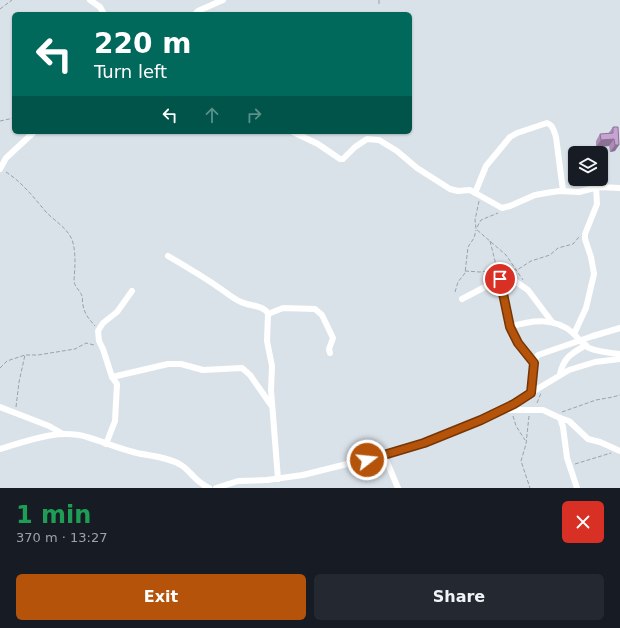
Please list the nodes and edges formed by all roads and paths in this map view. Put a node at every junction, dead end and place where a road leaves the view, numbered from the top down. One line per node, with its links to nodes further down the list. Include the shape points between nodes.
1 (12, 0): 6 (path)
2 (90, 0): 7 (street)
3 (223, 0): 8 (street)
4 (379, 0): 5 (path)
5 (379, 6)
6 (0, 9)
7 (103, 12)
8 (196, 12)
9 (12, 118): 10 (path)
10 (0, 121)
11 (32, 134): 13 (street, via 6,158)
12 (296, 134): 17 (street, via 318,144 340,159 367,139 379,140 397,151 416,168 450,189 468,190)
13 (0, 168): 37 (path, via 23,185 72,240 76,262 75,283 82,295 84,311)
14 (596, 187): 15 (street); 16 (street, via 579,192); 22 (street, via 597,204)
15 (620, 188)
16 (563, 191): 17 (street, via 556,137 547,123 510,137 486,166); 18 (street, via 535,195)
17 (478, 194): 18 (street); 19 (path)
18 (502, 208): 20 (path)
19 (474, 223): 20 (path); 21 (path)
20 (479, 223): 21 (path)
21 (476, 228): 23 (path); 27 (path, via 474,238 468,247)
22 (586, 232): 26 (path, via 573,244 558,248 550,255 531,261); 38 (street, via 585,239 594,274 586,308)
23 (490, 240): 25 (path); 26 (path)
24 (168, 256): 33 (street, via 230,296 264,309)
25 (497, 270): 26 (path); 27 (path); 28 (path)
26 (517, 270): 29 (path)
27 (466, 271): 31 (path)
28 (499, 280): 32 (street); 34 (street, via 509,277 528,290); 35 (street)
29 (523, 280)
30 (132, 291): 37 (street, via 117,312 103,323)
31 (455, 292)
32 (462, 299)
33 (268, 314): 42 (street, via 283,308 317,310 333,338); 53 (street, via 267,341 272,366)
34 (552, 322): 35 (street, via 531,321); 38 (street)
35 (510, 327): 46 (street, via 518,343)
36 (620, 328): 39 (street)
37 (99, 330): 41 (street, via 98,339)
38 (575, 335): 39 (street); 40 (street)
39 (596, 335): 40 (street)
40 (583, 343): 43 (street, via 596,350); 46 (street, via 538,355); 48 (street, via 567,357)
41 (101, 346): 44 (path, via 86,344 75,349); 49 (street)
42 (330, 354)
43 (620, 354)
44 (25, 355): 47 (path, via 6,361); 58 (path)
45 (620, 359): 48 (street, via 595,362)
46 (534, 363): 51 (street)
47 (0, 368)
48 (560, 374): 50 (street)
49 (112, 377): 53 (street, via 168,364 181,364 203,370 242,368); 62 (street, via 117,384 116,412)
50 (545, 384): 51 (street); 55 (path)
51 (531, 393): 56 (street)
52 (620, 394): 59 (path, via 613,398 596,400)
53 (272, 406): 67 (street)
54 (0, 407): 58 (street)
55 (532, 409): 57 (street); 59 (street, via 543,410); 61 (path, via 528,417)
56 (504, 410): 57 (street); 65 (street, via 424,443)
57 (512, 410): 61 (path, via 516,426)
58 (15, 412): 60 (street)
59 (557, 416): 64 (street, via 569,421 588,439); 66 (street, via 563,427)
60 (63, 434): 62 (street, via 86,436); 63 (street)
61 (526, 441): 71 (path, via 521,461)
62 (106, 444): 68 (street, via 181,464 198,482)
63 (0, 449)
64 (618, 451): 66 (path)
65 (384, 455): 67 (street); 70 (street)
66 (569, 465): 72 (street)
67 (278, 479): 69 (street, via 238,481)
68 (209, 488)
69 (216, 488)
70 (398, 488)
71 (530, 488)
72 (577, 488)

